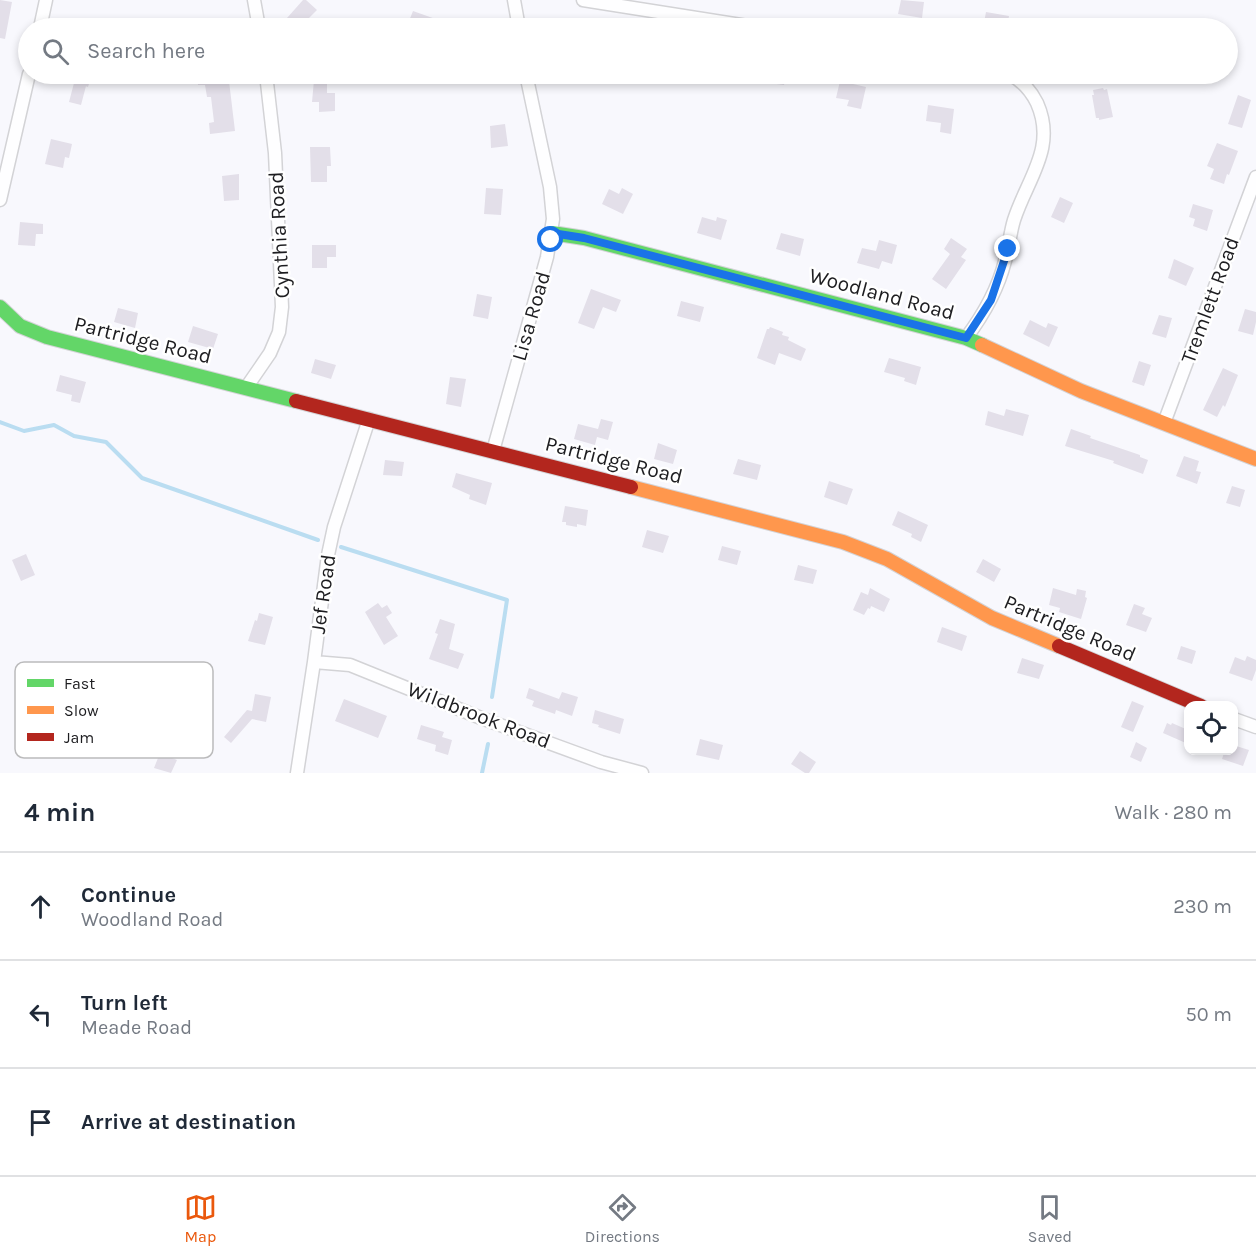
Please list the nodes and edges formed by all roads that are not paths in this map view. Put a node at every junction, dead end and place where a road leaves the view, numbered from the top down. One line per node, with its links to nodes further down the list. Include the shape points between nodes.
1 (46, 0): 5 (street)
2 (254, 0): 6 (street)
3 (514, 0): 7 (street)
4 (587, 0): 8 (street)
5 (42, 18)
6 (257, 18)
7 (517, 18)
8 (698, 18)
9 (27, 84): 14 (street)
10 (267, 84): 18 (street, Cynthia Road, via 282,307 279,332 270,353)
11 (528, 84): 15 (street, Lisa Road, via 553,204)
12 (1023, 84): 17 (street, via 1036,101 1044,125 1044,143 1015,218 991,300)
13 (1256, 177): 20 (street, Tremlett Road)
14 (0, 200)
15 (552, 233): 17 (street, Woodland Road, via 584,238); 21 (street, Lisa Road)
16 (0, 307): 18 (street, Partridge Road, via 20,326 38,334)
17 (966, 338): 20 (street, Woodland Road, via 1081,391)
18 (246, 388): 19 (street, Partridge Road)
19 (369, 419): 21 (street, Partridge Road); 23 (street, Jef Road, via 332,536)
20 (1164, 423): 22 (street, Woodland Road)
21 (493, 451): 24 (street, Partridge Road, via 798,529 865,550 1000,622)
22 (1256, 459)
23 (314, 662): 27 (street, Jef Road); 28 (street, Wildbrook Road, via 350,665 500,725)
24 (1191, 701)
25 (1238, 721): 26 (street)
26 (1256, 727)
27 (297, 773)
28 (642, 773)

